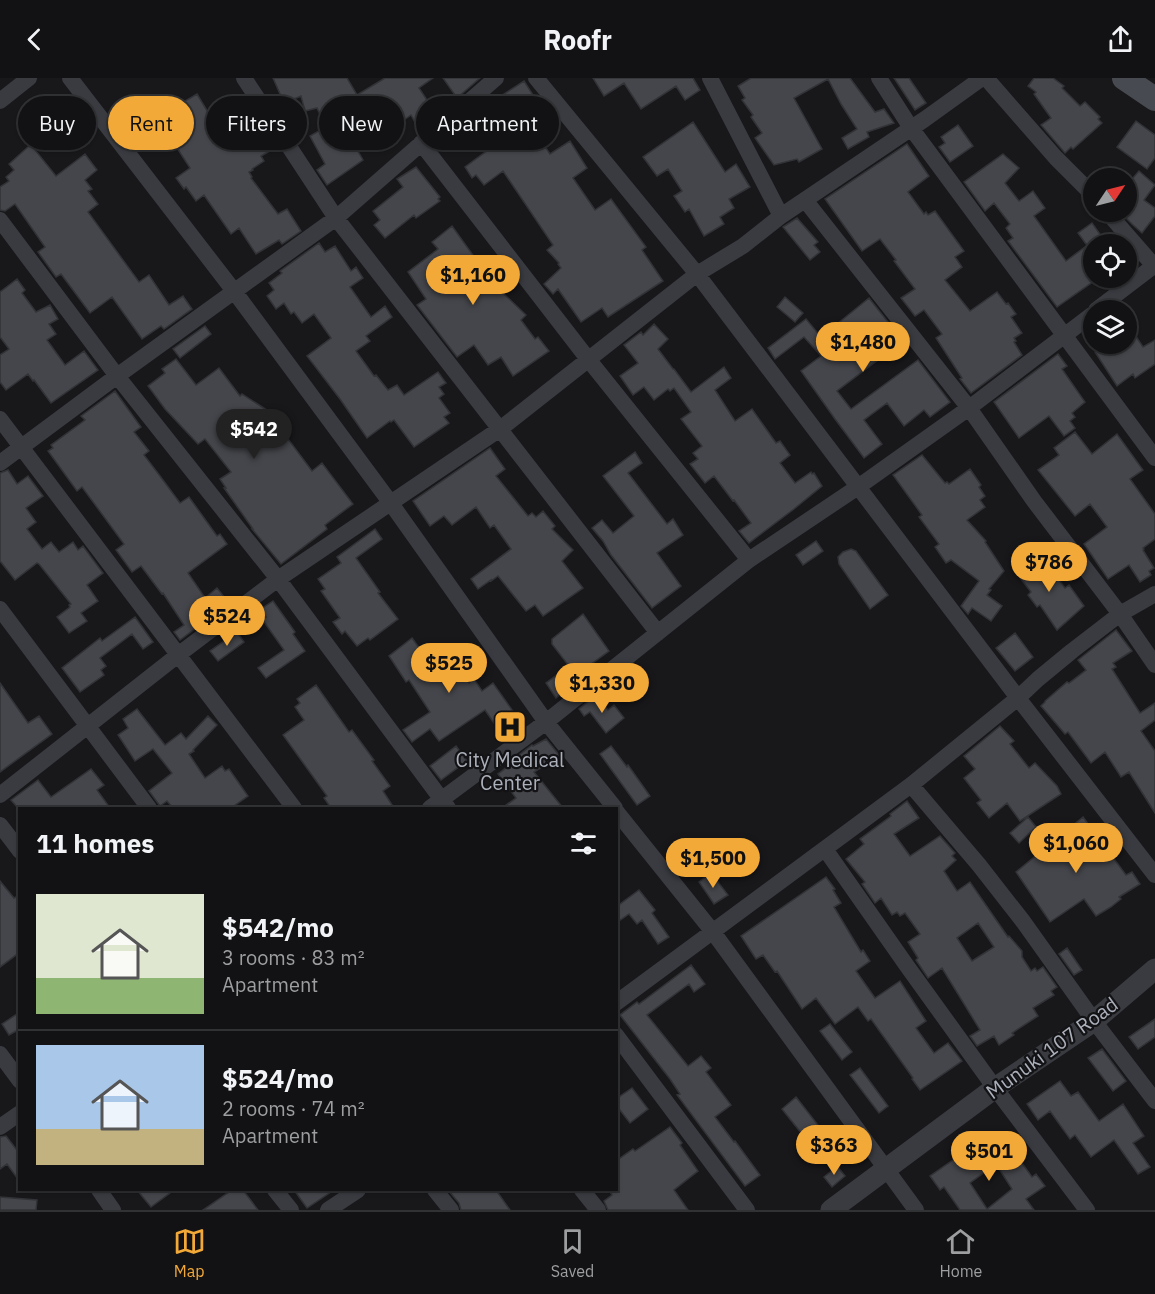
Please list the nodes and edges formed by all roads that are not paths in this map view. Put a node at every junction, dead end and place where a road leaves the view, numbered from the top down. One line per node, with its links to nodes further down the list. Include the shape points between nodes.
1 (29, 78): 10 (street)
2 (70, 78): 22 (street)
3 (244, 78): 17 (street)
4 (496, 78): 9 (street)
5 (536, 78): 21 (street)
6 (710, 78): 16 (street)
7 (879, 78): 11 (street)
8 (984, 78): 11 (street); 14 (street)
9 (476, 96)
10 (0, 101)
11 (911, 129): 15 (street); 25 (street)
12 (416, 148): 17 (street)
13 (427, 150): 26 (street)
14 (1083, 185)
15 (805, 200): 16 (street); 28 (street)
16 (781, 216): 21 (street, via 743,246)
17 (336, 218): 22 (street); 30 (street)
18 (0, 220): 27 (street)
19 (1116, 222): 20 (street)
20 (1155, 266): 23 (street)
21 (697, 274): 26 (street); 34 (street)
22 (234, 291): 27 (street); 35 (street)
23 (1111, 300)
24 (1083, 321): 25 (street)
25 (1065, 335): 28 (street); 32 (street)
26 (588, 359): 30 (street); 36 (street)
27 (117, 376): 31 (street); 37 (street)
28 (969, 408): 34 (street); 40 (street)
29 (0, 418): 31 (street)
30 (500, 429): 35 (street); 41 (street)
31 (21, 447): 33 (street); 42 (street)
32 (1155, 458)
33 (0, 463)
34 (858, 487): 36 (street); 44 (street)
35 (390, 502): 37 (street); 45 (street)
36 (749, 560): 41 (street)
37 (278, 579): 42 (street); 49 (street)
38 (1155, 594): 40 (street)
39 (0, 609): 46 (street)
40 (1120, 614): 43 (street); 44 (street)
41 (658, 633): 45 (street)
42 (178, 655): 46 (street); 51 (street)
43 (1155, 664)
44 (1018, 698): 47 (street); 57 (street)
45 (546, 722): 49 (street); 52 (street)
46 (87, 725): 48 (street); 50 (street)
47 (912, 785): 56 (street); 61 (street, via 1022,920)
48 (0, 795)
49 (440, 806)
50 (148, 807)
51 (293, 807)
52 (614, 807)
53 (618, 813): 58 (street)
54 (0, 825): 55 (street)
55 (18, 848)
56 (825, 849): 58 (street); 65 (street)
57 (1155, 874)
58 (713, 932): 60 (street); 69 (street)
59 (1155, 969): 61 (street, Munuki 107 Road)
60 (618, 1003)
61 (1094, 1021): 65 (street, Munuki 107 Road); 66 (street)
62 (618, 1038): 80 (street)
63 (0, 1054): 64 (street)
64 (18, 1078)
65 (995, 1088): 69 (street, Munuki 107 Road); 83 (street)
66 (1155, 1101)
67 (18, 1114): 68 (street)
68 (0, 1127)
69 (886, 1170): 81 (street, Munuki 107 Road); 82 (street)
70 (100, 1191): 75 (street)
71 (275, 1191): 76 (street)
72 (356, 1191): 77 (street)
73 (436, 1191): 78 (street)
74 (583, 1191): 79 (street)
75 (113, 1210)
76 (291, 1210)
77 (328, 1210)
78 (451, 1210)
79 (598, 1210)
80 (747, 1210)
81 (831, 1210)
82 (916, 1210)
83 (1087, 1210)

